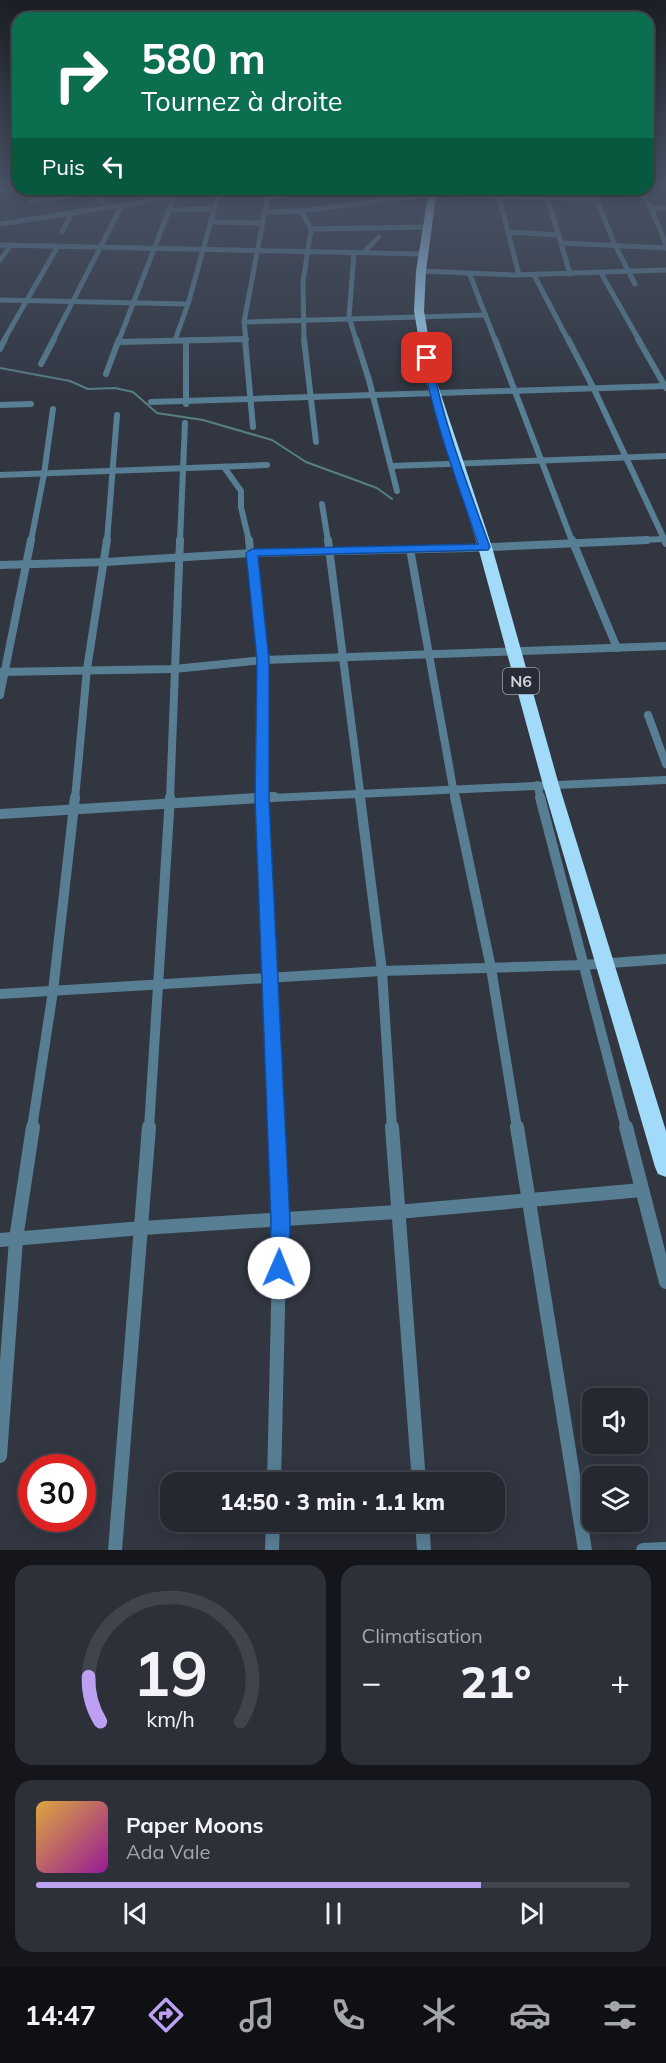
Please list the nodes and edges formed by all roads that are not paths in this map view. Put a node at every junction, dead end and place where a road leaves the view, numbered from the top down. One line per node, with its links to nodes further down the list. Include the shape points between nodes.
1 (52, 255): 22 (street)
2 (98, 255): 23 (street)
3 (152, 255): 24 (street)
4 (200, 255): 25 (street)
5 (255, 255): 30 (street)
6 (305, 255): 29 (street)
7 (354, 255): 28 (street)
8 (424, 255): 13 (highway, N6)
9 (514, 255): 18 (street)
10 (565, 255): 16 (street)
11 (620, 255): 14 (street)
12 (666, 270): 14 (street)
13 (420, 271): 17 (street); 27 (highway, N6)
14 (628, 271): 15 (street); 20 (street)
15 (601, 273): 16 (street); 38 (street)
16 (570, 274): 19 (street)
17 (470, 275): 18 (street); 26 (street)
18 (519, 275): 19 (street)
19 (534, 275): 39 (street)
20 (635, 284)
21 (0, 300): 22 (street)
22 (25, 301): 23 (street); 35 (street)
23 (75, 301): 24 (street); 36 (street)
24 (133, 302): 25 (street); 34 (street)
25 (188, 304): 32 (street)
26 (485, 315): 27 (street); 40 (street)
27 (420, 316): 28 (street); 41 (highway, N6)
28 (349, 317): 29 (street); 42 (street)
29 (301, 319): 30 (street); 43 (street)
30 (244, 322): 31 (street)
31 (246, 339): 33 (street); 44 (street)
32 (175, 341): 33 (street); 34 (street)
33 (186, 341): 47 (street)
34 (119, 342): 37 (street)
35 (0, 349)
36 (41, 364)
37 (106, 374)
38 (666, 386): 39 (street)
39 (594, 389): 40 (street); 55 (street)
40 (514, 392): 41 (street); 56 (street)
41 (435, 394): 42 (street); 57 (highway, N6)
42 (373, 395): 43 (street); 59 (street)
43 (310, 397): 44 (street); 53 (street)
44 (251, 398): 47 (street); 52 (street)
45 (151, 402): 47 (street)
46 (32, 404): 48 (street)
47 (186, 404)
48 (0, 405)
49 (53, 409): 63 (street)
50 (117, 415): 62 (street)
51 (184, 423): 61 (street)
52 (253, 427)
53 (316, 442)
54 (666, 456): 55 (street)
55 (627, 457): 56 (street); 67 (street)
56 (543, 460): 57 (street); 68 (street)
57 (456, 463): 59 (street); 69 (highway, N6)
58 (267, 465): 60 (street)
59 (391, 466): 65 (street)
60 (224, 467): 61 (street); 72 (street, via 241,491)
61 (184, 468): 62 (street); 73 (street)
62 (112, 472): 63 (street); 74 (street)
63 (44, 474): 64 (street); 75 (street)
64 (0, 475)
65 (397, 491)
66 (322, 504): 71 (street)
67 (665, 540): 68 (street)
68 (573, 543): 69 (street); 78 (street)
69 (484, 547): 70 (street); 79 (highway, N6)
70 (410, 549): 71 (street); 80 (street)
71 (330, 551): 72 (street); 81 (street)
72 (252, 553): 73 (street); 82 (street)
73 (179, 558): 74 (street); 84 (street)
74 (105, 562): 75 (street); 83 (street)
75 (26, 564): 76 (street); 85 (street)
76 (0, 565)
77 (666, 646): 78 (street)
78 (617, 648): 79 (street)
79 (513, 653): 80 (street); 90 (highway, N6)
80 (430, 655): 81 (street); 91 (street)
81 (343, 658): 82 (street); 92 (street)
82 (263, 660): 84 (street); 93 (street)
83 (87, 669): 84 (street); 85 (street); 95 (street)
84 (174, 669): 94 (street)
85 (2, 672): 86 (street)
86 (0, 694)
87 (648, 715): 88 (street)
88 (666, 764)
89 (666, 780): 90 (street)
90 (544, 785): 91 (street); 98 (highway, N6); 99 (street)
91 (453, 788): 92 (street); 100 (street)
92 (359, 792): 93 (street); 101 (street)
93 (262, 799): 94 (street); 102 (street)
94 (170, 804): 95 (street); 103 (street)
95 (74, 810): 96 (street); 104 (street)
96 (0, 814)
97 (666, 959): 98 (street)
98 (607, 963): 99 (street); 106 (highway, N6)
99 (584, 965): 100 (street); 107 (street)
100 (491, 968): 101 (street); 108 (street)
101 (382, 971): 102 (street); 109 (street)
102 (270, 978): 103 (street); 110 (street)
103 (159, 985): 104 (street); 111 (street)
104 (53, 991): 105 (street); 112 (street)
105 (0, 994)
106 (666, 1167)
107 (642, 1190): 108 (street); 114 (street)
108 (528, 1200): 109 (street); 124 (street)
109 (397, 1212): 110 (street); 117 (street)
110 (280, 1221): 111 (street); 116 (street)
111 (142, 1228): 112 (street); 121 (street)
112 (16, 1239): 113 (street); 115 (street)
113 (0, 1240)
114 (666, 1282)
115 (0, 1456)
116 (274, 1472)
117 (418, 1472)
118 (273, 1532): 122 (street)
119 (423, 1532): 123 (street)
120 (666, 1549): 125 (street)
121 (114, 1550)
122 (272, 1550)
123 (424, 1550)
124 (585, 1550)
125 (643, 1550)

